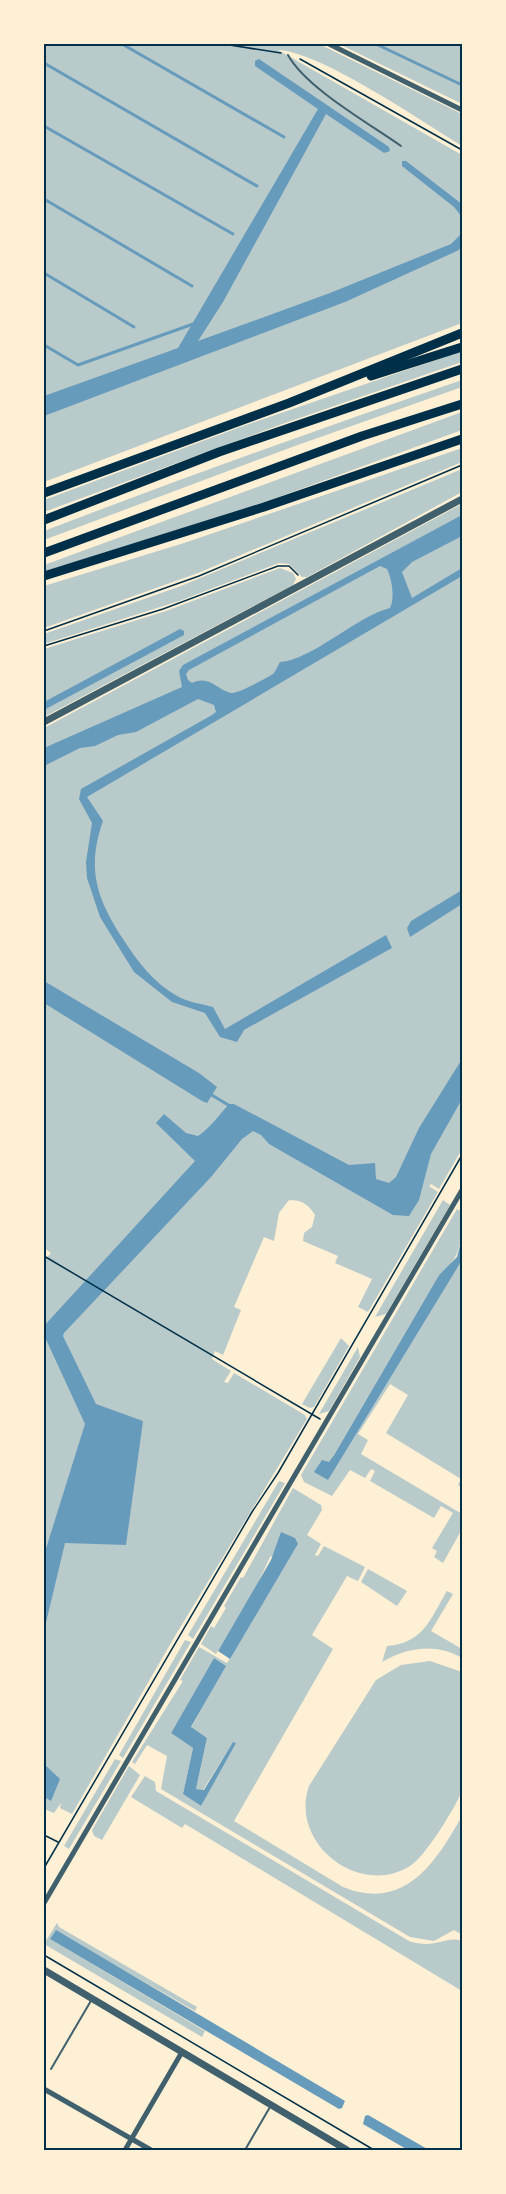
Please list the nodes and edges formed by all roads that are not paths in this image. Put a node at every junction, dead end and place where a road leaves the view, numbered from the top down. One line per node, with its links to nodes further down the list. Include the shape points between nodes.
1 (329, 44): 3 (street)
2 (288, 55): 4 (lane, via 309,80)
3 (462, 110)
4 (401, 146)
5 (462, 333): 8 (highway)
6 (462, 346): 8 (highway)
7 (462, 369): 13 (highway, via 219,452)
8 (289, 403): 11 (highway)
9 (462, 404): 14 (highway, via 362,436)
10 (462, 439): 15 (highway)
11 (44, 493)
12 (462, 499): 16 (street)
13 (44, 520)
14 (44, 553)
15 (44, 576)
16 (44, 722)
17 (462, 1190): 18 (street)
18 (44, 1903)
19 (44, 1970): 20 (street)
20 (92, 1999): 21 (street); 22 (lane)
21 (182, 2052): 24 (street); 25 (street)
22 (51, 2069)
23 (44, 2089): 25 (street)
24 (272, 2105): 28 (lane); 29 (street)
25 (131, 2140): 26 (street); 27 (street)
26 (125, 2151)
27 (151, 2151)
28 (244, 2151)
29 (347, 2151)

